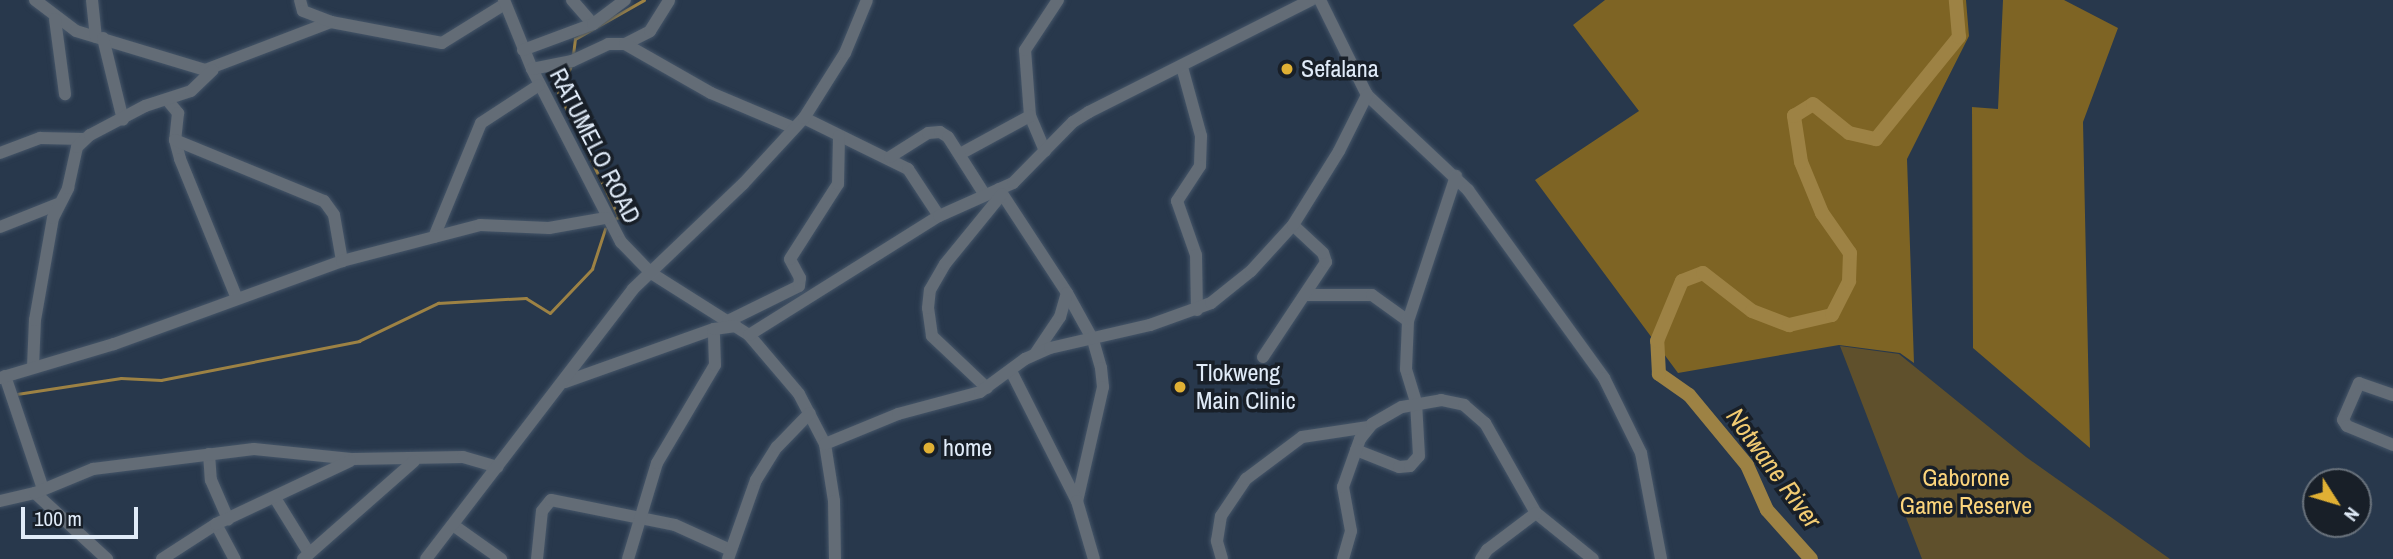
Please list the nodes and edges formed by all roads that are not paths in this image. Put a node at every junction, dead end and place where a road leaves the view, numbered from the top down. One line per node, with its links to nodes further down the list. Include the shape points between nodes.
1 (35, 0): 12 (street)
2 (92, 0): 16 (street)
3 (300, 0): 13 (street, via 303,11)
4 (572, 0): 14 (street)
5 (625, 0): 14 (street)
6 (669, 0): 15 (street)
7 (1058, 0): 27 (street, via 1025,50)
8 (1311, 0): 20 (street)
9 (1320, 0): 25 (street)
10 (864, 1): 28 (street, via 845,52)
11 (504, 2): 13 (street, via 442,43); 18 (street, RATUMELO ROAD)
12 (55, 19): 16 (street); 24 (street)
13 (331, 22): 22 (street)
14 (593, 24): 18 (street)
15 (650, 31): 17 (street); 19 (street)
16 (100, 38): 22 (street, via 194,70); 29 (street)
17 (625, 44): 19 (street); 21 (street, via 608,44 572,61)
18 (523, 50): 21 (street, RATUMELO ROAD)
19 (650, 56): 30 (street, via 711,93)
20 (1182, 67): 34 (street, via 1073,122); 52 (street, via 1201,135 1200,166 1177,201 1196,255)
21 (532, 69): 23 (street, RATUMELO ROAD)
22 (213, 70): 26 (street, via 191,91)
23 (540, 85): 43 (street, RATUMELO ROAD); 46 (street, via 481,123)
24 (65, 94)
25 (1367, 95): 38 (street); 44 (street)
26 (168, 101): 29 (street, via 145,106); 33 (street, via 178,114)
27 (1030, 116): 34 (street); 36 (street)
28 (804, 118): 30 (street); 31 (street)
29 (123, 120): 32 (street)
30 (794, 128): 48 (street)
31 (839, 136): 37 (street); 55 (street, via 838,184 790,259 799,286)
32 (84, 139): 35 (street, via 40,138); 41 (street, via 72,158 68,188)
33 (175, 140): 47 (street, via 324,201 334,215); 51 (street)
34 (1045, 150): 39 (street, via 1026,174)
35 (0, 153)
36 (960, 154): 37 (street, via 948,137 934,131); 40 (street)
37 (890, 157): 42 (street, via 919,182)
38 (1455, 176): 54 (street); 102 (street, via 1581,343 1624,411 1641,453)
39 (1001, 192): 40 (street); 49 (street); 66 (street, via 940,270 928,309 932,336)
40 (985, 195): 42 (street)
41 (58, 204): 45 (street); 62 (street, via 40,289)
42 (939, 216): 53 (street)
43 (606, 218): 46 (street, via 549,228 480,225); 48 (street, RATUMELO ROAD, via 621,242)
44 (1293, 225): 50 (street, via 1326,259); 52 (street, via 1231,289)
45 (0, 228)
46 (434, 237): 47 (street)
47 (342, 261): 51 (street)
48 (651, 273): 55 (street, RATUMELO ROAD); 65 (street, via 633,289)
49 (1067, 293): 58 (street); 60 (street, via 1060,317)
50 (1305, 295): 54 (street, via 1372,295); 61 (street)
51 (236, 296): 62 (street, via 114,345)
52 (1197, 310): 58 (street)
53 (772, 321): 57 (street); 59 (street)
54 (1408, 321): 68 (street, via 1406,369)
55 (732, 323): 56 (street); 57 (street, RATUMELO ROAD)
56 (714, 329): 65 (street); 84 (street, via 715,365 657,463)
57 (749, 335): 59 (street, RATUMELO ROAD)
58 (1093, 340): 60 (street); 81 (street, via 1103,387)
59 (769, 353): 69 (street, RATUMELO ROAD)
60 (1035, 354): 63 (street)
61 (1263, 357)
62 (33, 367): 64 (street)
63 (1011, 371): 66 (street); 81 (street)
64 (3, 377): 78 (street)
65 (565, 382): 77 (street)
66 (987, 388): 71 (street, via 959,401 866,425)
67 (2393, 395): 72 (street, via 2359,383 2343,420 2347,426)
68 (1416, 402): 70 (street); 73 (street, via 1421,443 1415,462 1399,467); 83 (street, via 1459,403 1479,417)
69 (810, 414): 71 (street, RATUMELO ROAD); 87 (street, via 777,447 756,480)
70 (1368, 427): 73 (street); 98 (street, via 1302,437 1246,479 1221,516 1217,541)
71 (825, 444): 96 (street, RATUMELO ROAD, via 834,501)
72 (2393, 445)
73 (1356, 450): 99 (street, via 1343,487 1351,531)
74 (209, 454): 75 (street, via 254,449); 78 (street, via 93,469); 85 (street)
75 (353, 459): 76 (street); 79 (street)
76 (414, 461): 77 (street, via 463,457); 88 (street)
77 (498, 467): 86 (street)
78 (39, 491): 80 (street); 89 (street)
79 (275, 498): 85 (street); 88 (street)
80 (4, 500): 82 (street)
81 (1077, 501): 97 (street)
82 (0, 512)
83 (1536, 513): 100 (street); 101 (street)
84 (644, 519): 87 (street, via 675,525); 94 (street, via 551,500 543,508); 95 (street)
85 (222, 521): 90 (street); 91 (street)
86 (453, 525): 92 (street); 93 (street)
87 (729, 554)
88 (306, 556)
89 (107, 559)
90 (162, 559)
91 (235, 559)
92 (426, 559)
93 (501, 559)
94 (537, 559)
95 (628, 559)
96 (835, 559)
97 (1094, 559)
98 (1222, 559)
99 (1343, 559)
100 (1481, 559)
101 (1593, 559)
102 (1661, 559)

